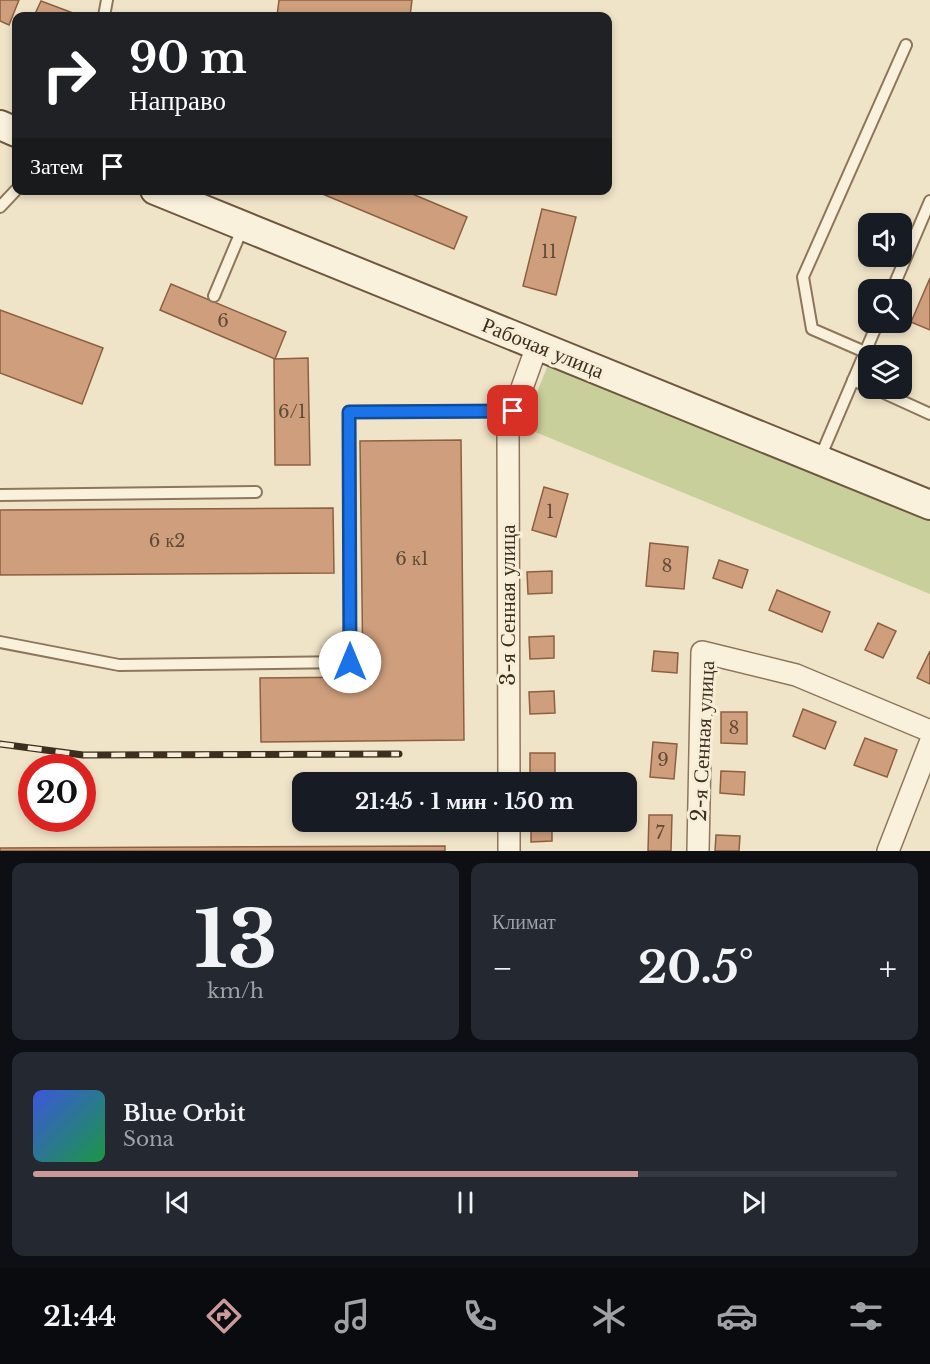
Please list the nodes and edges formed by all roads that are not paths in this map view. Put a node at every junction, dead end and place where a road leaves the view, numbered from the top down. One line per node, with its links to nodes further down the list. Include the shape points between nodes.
1 (906, 45): 10 (lane, via 803,277 812,329)
2 (12, 194): 5 (lane)
3 (167, 195): 6 (main road, Рабочая улица)
4 (930, 201): 7 (lane)
5 (0, 207)
6 (243, 227): 8 (lane); 9 (main road, Рабочая улица)
7 (897, 279)
8 (214, 296)
9 (537, 346): 16 (street); 17 (main road, Рабочая улица)
10 (858, 349)
11 (858, 371): 12 (lane)
12 (854, 380): 13 (lane); 17 (lane)
13 (858, 382)
14 (897, 399): 15 (lane)
15 (930, 414)
16 (510, 419): 21 (lane, via 349,412 350,662 119,665); 24 (street, 3-я Сенная улица)
17 (819, 460): 20 (main road, Рабочая улица)
18 (256, 492): 19 (lane)
19 (0, 495)
20 (930, 505)
21 (0, 642)
22 (930, 731): 27 (street, 2-я Сенная улица, via 796,675 702,652)
23 (930, 743): 28 (street)
24 (509, 772)
25 (509, 832): 26 (street)
26 (509, 851)
27 (698, 851)
28 (888, 851)

